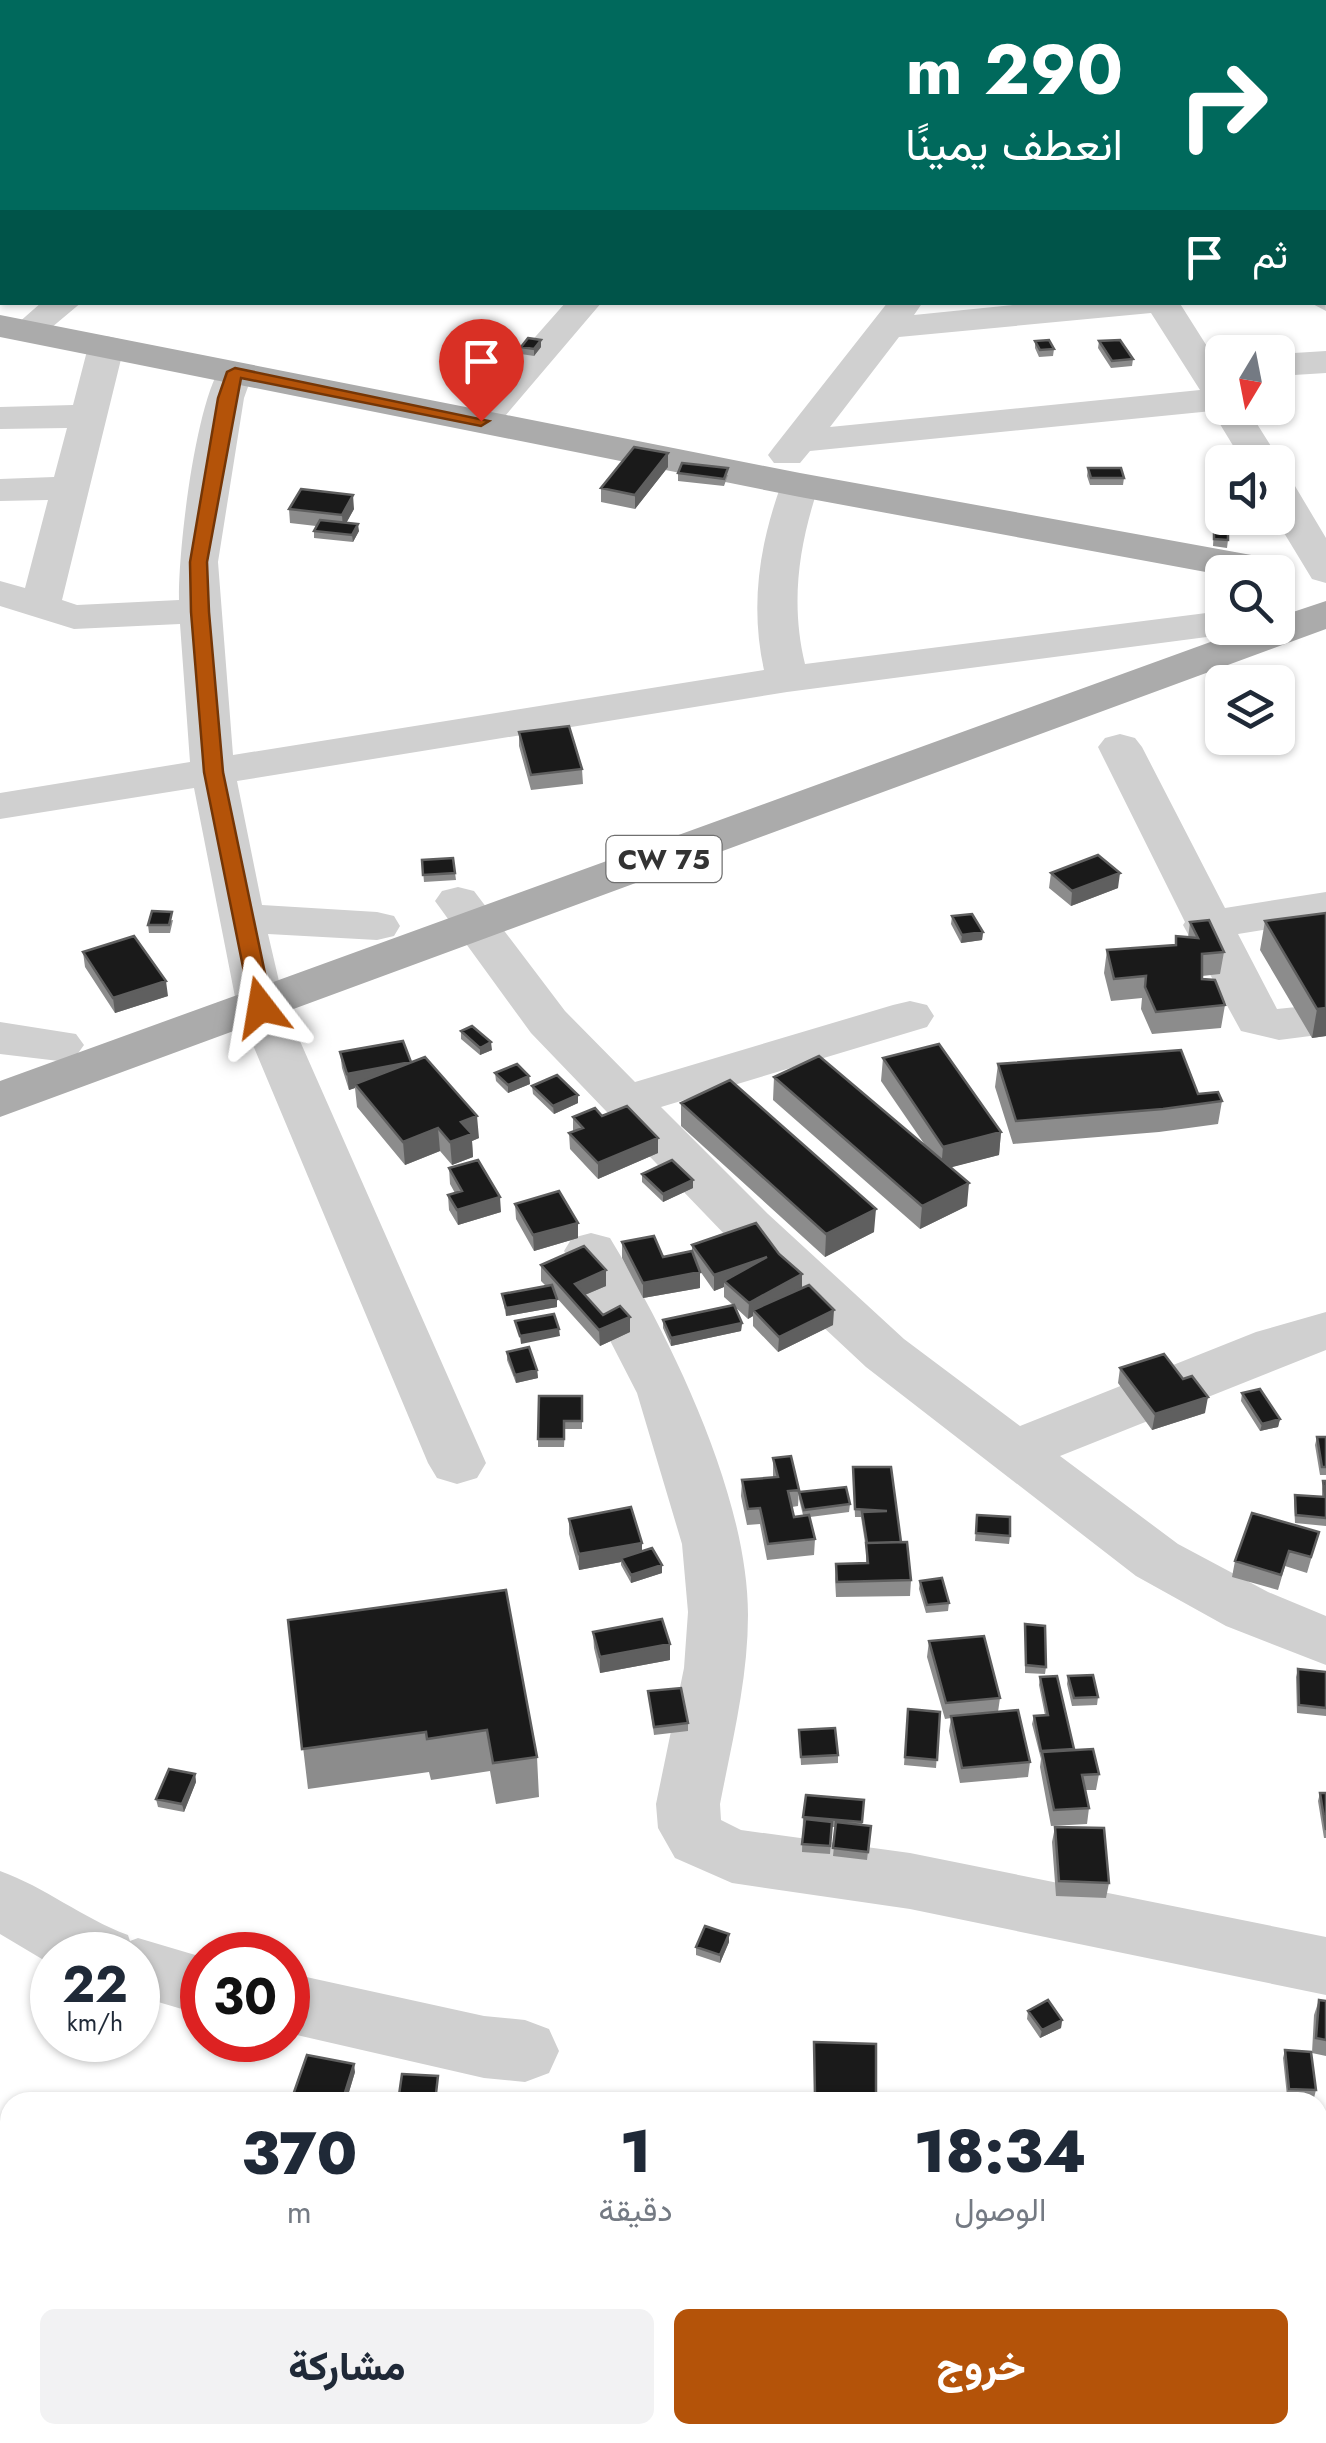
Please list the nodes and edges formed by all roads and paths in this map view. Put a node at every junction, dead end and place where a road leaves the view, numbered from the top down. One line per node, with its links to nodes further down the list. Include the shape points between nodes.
1 (59, 305): 6 (street)
2 (582, 305): 15 (street)
3 (1099, 305): 5 (street)
4 (1161, 305): 10 (street)
5 (897, 315): 16 (street)
6 (14, 328): 7 (main road)
7 (106, 347): 11 (main road); 13 (street)
8 (1326, 362): 9 (street)
9 (1295, 364)
10 (1205, 366)
11 (235, 372): 15 (main road); 28 (street, via 198,562)
12 (1205, 386): 16 (street)
13 (88, 416): 14 (street); 18 (street)
14 (0, 418)
15 (481, 421): 17 (main road)
16 (798, 441): 17 (street)
17 (784, 482): 21 (main road); 34 (street, via 776,585)
18 (70, 488): 19 (street); 26 (street)
19 (0, 490)
20 (1295, 519): 22 (street)
21 (1205, 560)
22 (1326, 572)
23 (1295, 579): 24 (main road)
24 (1326, 588): 27 (main road, CW 75)
25 (0, 592): 26 (street)
26 (40, 608): 28 (street, via 74,618)
27 (1295, 608)
28 (200, 612): 37 (street)
29 (1326, 614): 30 (main road, CW 75)
30 (1295, 619)
31 (1205, 627): 34 (street)
32 (1205, 633): 35 (main road, CW 75)
33 (1210, 645): 35 (main road, CW 75)
34 (787, 679): 37 (street)
35 (1023, 713): 40 (main road, CW 75)
36 (1120, 747): 42 (street)
37 (213, 772): 38 (street); 41 (street)
38 (0, 806)
39 (1326, 906): 42 (street)
40 (468, 914): 43 (main road, CW 75); 44 (main road, CW 75); 53 (street, via 548,1022)
41 (242, 918): 43 (street); 44 (street)
42 (1206, 925): 46 (street, via 1258,1020 1279,1025)
43 (377, 926): 44 (main road, CW 75)
44 (256, 991): 48 (main road, CW 75); 52 (main road, CW 75); 57 (street)
45 (910, 1016): 49 (street)
46 (1326, 1018)
47 (0, 1038): 48 (street)
48 (59, 1045): 50 (main road, CW 75)
49 (809, 1046): 51 (street); 53 (street)
50 (0, 1070)
51 (852, 1088)
52 (0, 1100)
53 (630, 1100): 56 (street, via 748,1227 858,1328)
54 (591, 1251): 61 (street, via 666,1393 711,1544 715,1668 688,1804 698,1839 732,1856 910,1881)
55 (1326, 1331): 56 (street)
56 (1012, 1452): 58 (street, via 1158,1560 1247,1610)
57 (457, 1463)
58 (1326, 1641)
59 (0, 1898): 60 (street)
60 (53, 1932)
61 (1326, 1966)
62 (310, 2008): 63 (street)
63 (525, 2051)

